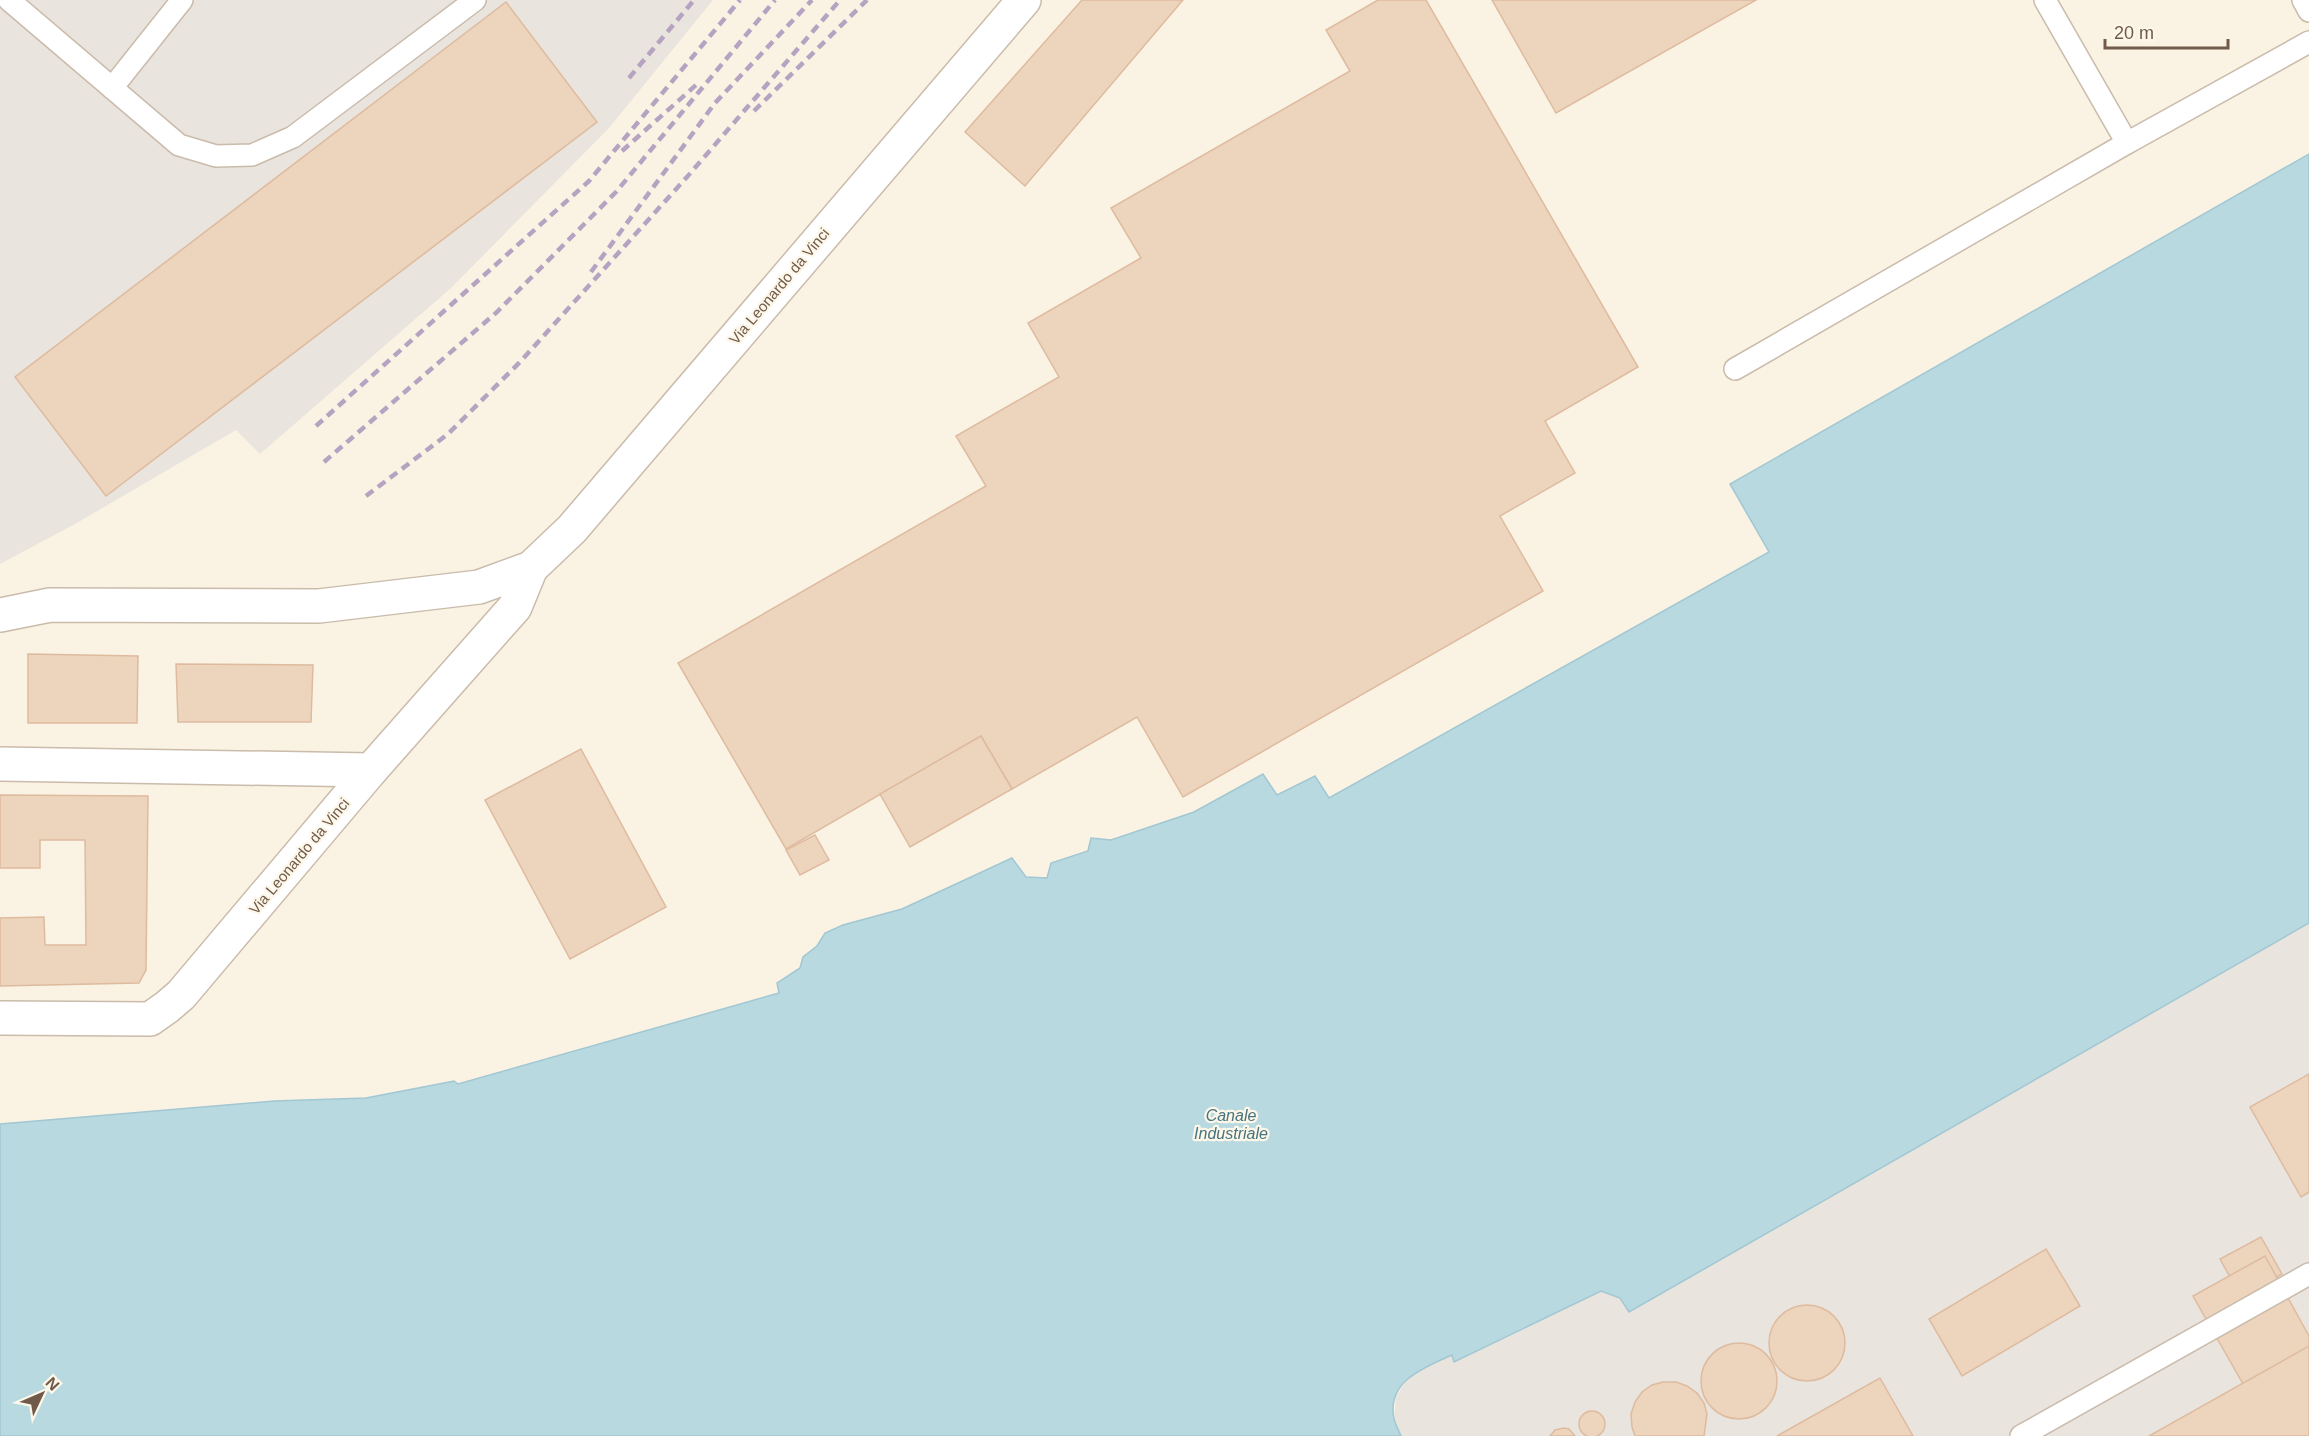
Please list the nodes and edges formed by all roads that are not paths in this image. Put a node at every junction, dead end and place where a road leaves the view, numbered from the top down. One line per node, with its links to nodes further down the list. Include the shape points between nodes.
1 (9, 0): 9 (lane)
2 (182, 0): 9 (lane)
3 (475, 0): 9 (lane, via 293,137 252,155 216,156 179,146)
4 (1024, 0): 12 (street, Via Leonardo da Vinci, via 572,529)
5 (2045, 0): 10 (lane)
6 (2303, 0): 7 (lane)
7 (2309, 10)
8 (2309, 42): 10 (lane)
9 (111, 88)
10 (2127, 143): 11 (lane)
11 (1735, 369)
12 (531, 568): 13 (street, Via Leonardo da Vinci, via 479,587 319,606 50,605); 15 (street, Via Leonardo da Vinci, via 515,607)
13 (0, 615)
14 (0, 764): 15 (street)
15 (371, 770): 16 (street, Via Leonardo da Vinci, via 167,1008 150,1019)
16 (0, 1018)
17 (2309, 1274): 18 (lane)
18 (2021, 1436)

